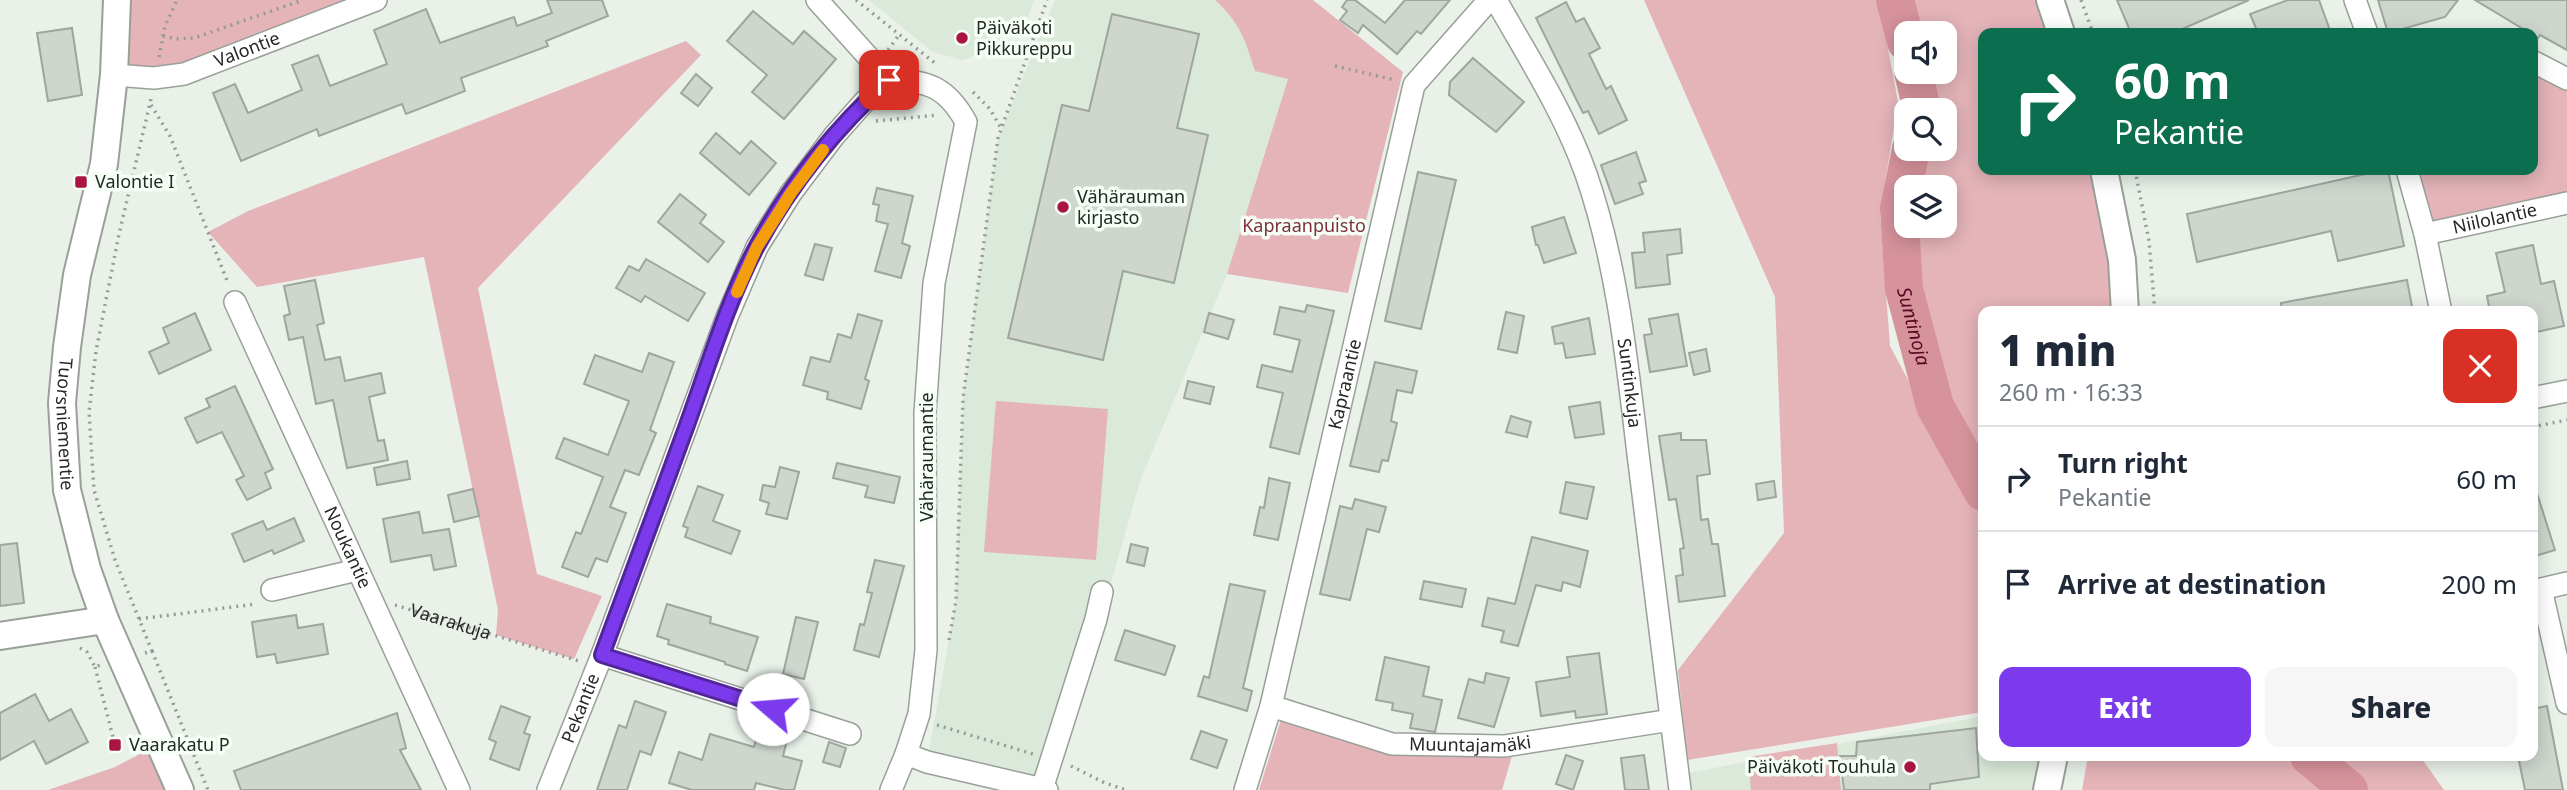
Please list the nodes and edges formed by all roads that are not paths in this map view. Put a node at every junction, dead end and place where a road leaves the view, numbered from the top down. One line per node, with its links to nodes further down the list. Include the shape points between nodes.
1 (117, 0): 11 (main road, Tuorsniementie)
2 (376, 0): 11 (street, Valontie, via 184,74 154,78)
3 (817, 0): 13 (street)
4 (1489, 0): 33 (street, Kapraantie, via 1415,85)
5 (1496, 0): 34 (street, Suntinkuja, via 1557,110 1585,173 1604,237 1629,377)
6 (2050, 0): 8 (main road)
7 (2355, 0): 9 (street)
8 (2059, 28)
9 (2365, 28)
10 (2538, 64): 12 (street)
11 (114, 75): 29 (main road, Tuorsniementie, via 104,164 77,275 62,404 67,490)
12 (2567, 79)
13 (889, 80): 31 (street, Pekantie, via 834,136 757,247); 36 (street, Vähäraumantie, via 916,80 943,92 956,104 957,118 934,283 925,413 926,650 919,714)
14 (2105, 175): 19 (main road, via 2122,260)
15 (2408, 175): 17 (street)
16 (2567, 203): 17 (street, Niilolantie)
17 (2425, 234): 20 (street)
18 (235, 302): 23 (street, Noukantie)
19 (2125, 306)
20 (2440, 306)
21 (2567, 391): 22 (street)
22 (2538, 397)
23 (357, 570): 27 (street); 40 (street, Noukantie)
24 (2567, 583): 25 (street)
25 (2538, 590)
26 (1102, 592): 38 (street)
27 (268, 596)
28 (2538, 597): 32 (street)
29 (105, 620): 30 (main road); 39 (main road, Tuorsniementie)
30 (0, 636)
31 (600, 661): 35 (street); 41 (street, Pekantie)
32 (2567, 704)
33 (1271, 706): 34 (street, Muuntajamäki, via 1392,744 1504,746); 43 (street, Kapraantie)
34 (1671, 720): 44 (street, Suntinkuja)
35 (850, 734)
36 (906, 754): 38 (street); 42 (street, Vähäraumantie)
37 (2053, 761): 45 (main road)
38 (1044, 789)
39 (180, 790)
40 (459, 790)
41 (548, 790)
42 (891, 790)
43 (1245, 790)
44 (1680, 790)
45 (2047, 790)

